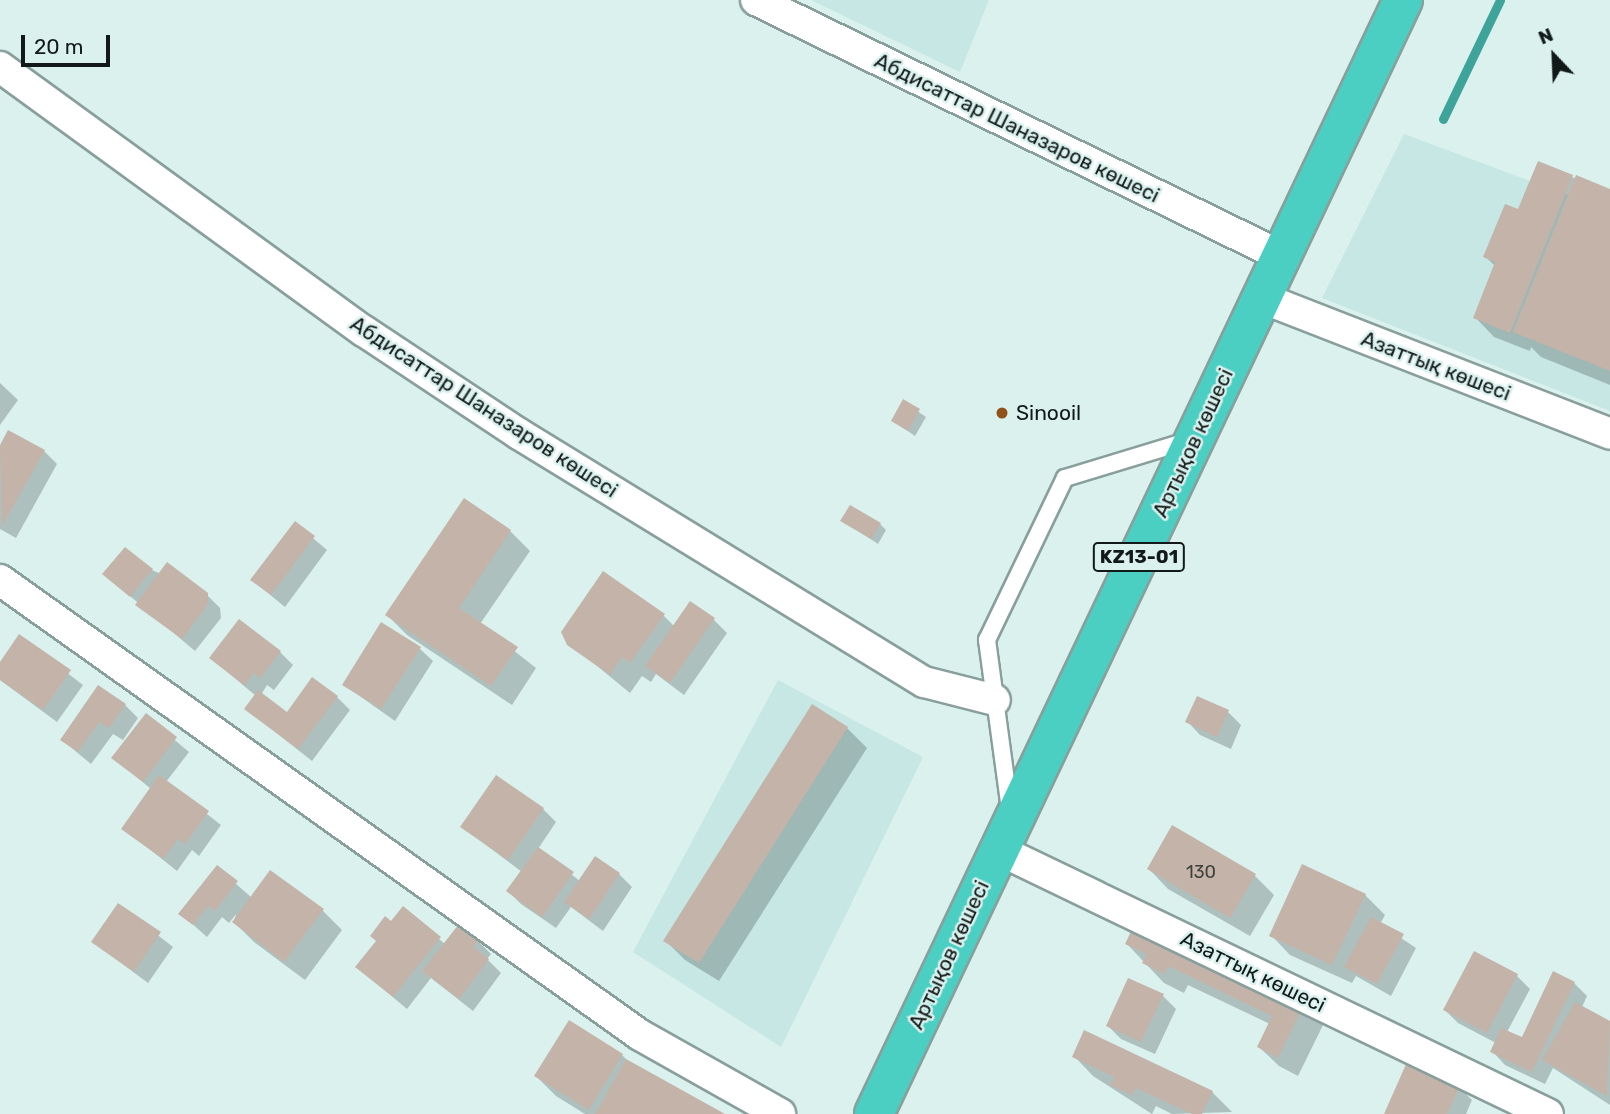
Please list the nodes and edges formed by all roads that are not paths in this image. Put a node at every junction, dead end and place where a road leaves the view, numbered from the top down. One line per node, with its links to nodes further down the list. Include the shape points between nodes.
1 (756, 0): 4 (street, Абдисаттар Шаназаров көшесі)
2 (1403, 0): 4 (highway, Артықов көшесі / KZ13-01)
3 (0, 67): 9 (street, Абдисаттар Шаназаров көшесі, via 364,331 519,434 924,682)
4 (1279, 256): 5 (highway, Артықов көшесі / KZ13-01)
5 (1262, 298): 6 (street, Азаттық көшесі); 7 (highway, Артықов көшесі / KZ13-01)
6 (1610, 434)
7 (1195, 438): 9 (lane, via 1065,478 986,640); 10 (highway, Артықов көшесі / KZ13-01)
8 (0, 580): 12 (street, via 640,1035)
9 (995, 700): 10 (lane)
10 (1006, 836): 11 (street, Азаттық көшесі); 13 (highway, Артықов көшесі / KZ13-01)
11 (1502, 1104): 14 (street, Азаттық көшесі)
12 (780, 1114)
13 (874, 1114)
14 (1548, 1114)

